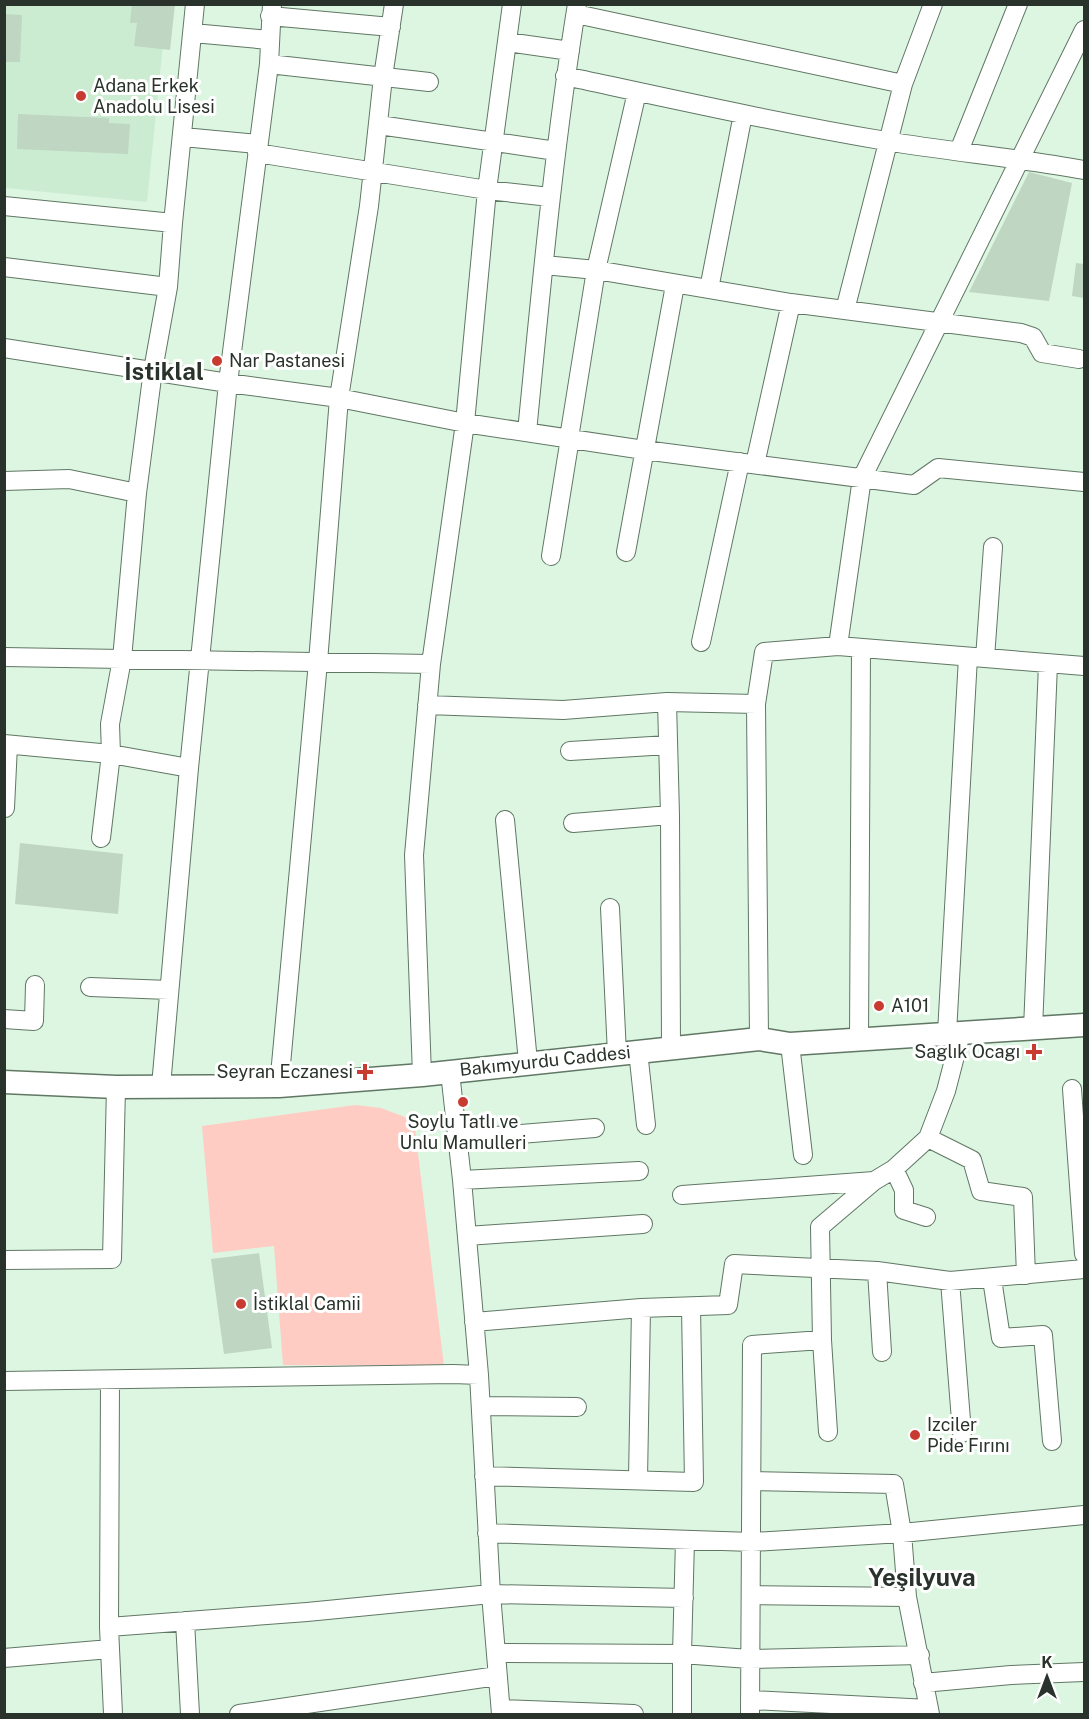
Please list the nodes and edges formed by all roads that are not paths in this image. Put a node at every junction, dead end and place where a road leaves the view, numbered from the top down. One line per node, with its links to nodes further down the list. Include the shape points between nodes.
1 (195, 4): 10 (street)
2 (394, 4): 8 (street)
3 (512, 4): 12 (street)
4 (933, 4): 18 (street)
5 (1018, 4): 26 (street)
6 (577, 9): 13 (street); 18 (street)
7 (271, 10): 8 (street); 11 (street)
8 (391, 27): 16 (street)
9 (1084, 30): 28 (street)
10 (193, 33): 11 (street); 22 (street)
11 (269, 40): 14 (street)
12 (507, 42): 13 (street); 23 (street)
13 (570, 51): 15 (street)
14 (269, 64): 16 (street); 25 (street)
15 (565, 76): 19 (street); 27 (street)
16 (382, 77): 17 (street); 21 (street)
17 (429, 82)
18 (903, 84): 24 (street)
19 (637, 92): 20 (street); 37 (street)
20 (743, 114): 24 (street); 40 (street)
21 (378, 125): 23 (street); 30 (street)
22 (183, 137): 25 (street); 34 (street)
23 (495, 140): 27 (street); 31 (street)
24 (887, 141): 26 (street); 42 (street)
25 (257, 148): 30 (street); 47 (street)
26 (958, 150): 28 (street)
27 (556, 151): 32 (street)
28 (1020, 159): 29 (street); 43 (street)
29 (1084, 170)
30 (372, 172): 31 (street); 48 (street)
31 (487, 190): 32 (street); 49 (street)
32 (550, 197): 35 (street)
33 (4, 206): 34 (street)
34 (172, 223): 39 (street)
35 (544, 265): 37 (street); 50 (street)
36 (4, 267): 39 (street)
37 (596, 270): 38 (street); 51 (street)
38 (675, 285): 40 (street); 52 (street)
39 (168, 287): 46 (street)
40 (709, 289): 41 (street)
41 (791, 303): 42 (street); 53 (street)
42 (845, 310): 43 (street)
43 (938, 322): 45 (street, via 1021,333 1033,337 1042,353); 54 (street)
44 (4, 348): 46 (street)
45 (1079, 359)
46 (153, 370): 47 (street); 57 (street)
47 (228, 383): 48 (street); 67 (street)
48 (339, 398): 49 (street); 68 (street)
49 (465, 423): 50 (street); 69 (street)
50 (527, 432): 51 (street)
51 (569, 438): 52 (street); 60 (street)
52 (644, 450): 53 (street); 59 (street)
53 (747, 463): 54 (street); 61 (street)
54 (862, 478): 56 (street, via 914,485 938,468); 62 (street)
55 (4, 481): 57 (street, via 69,479)
56 (1084, 482)
57 (137, 493): 66 (street)
58 (993, 547): 65 (street)
59 (626, 552)
60 (551, 556)
61 (701, 642)
62 (838, 646): 63 (street); 73 (street, via 764,652)
63 (861, 649): 65 (street); 94 (street)
64 (4, 657): 66 (street)
65 (977, 658): 70 (street); 92 (street)
66 (122, 659): 67 (street); 78 (street, via 110,724)
67 (200, 661): 68 (street); 79 (street)
68 (318, 662): 69 (street); 103 (street)
69 (431, 664): 74 (street)
70 (1048, 664): 71 (street); 91 (street)
71 (1084, 666)
72 (667, 702): 73 (street); 74 (street, via 563,710); 76 (street)
73 (756, 704): 93 (street)
74 (427, 705): 100 (street, via 414,855)
75 (6, 744): 78 (street); 80 (street)
76 (668, 745): 77 (street); 81 (street)
77 (570, 751)
78 (111, 754): 79 (street); 84 (street)
79 (189, 768): 88 (street)
80 (5, 808)
81 (670, 815): 83 (street); 96 (street)
82 (506, 820): 98 (street)
83 (573, 824)
84 (101, 838)
85 (610, 908): 97 (street)
86 (35, 985): 89 (street, via 34,1021)
87 (90, 987): 88 (street)
88 (169, 990): 102 (street)
89 (4, 1019)
90 (1084, 1025): 91 (main road, Bakımyurdu Caddesi)
91 (1033, 1029): 92 (main road, Bakımyurdu Caddesi)
92 (954, 1033): 94 (main road, Bakımyurdu Caddesi); 108 (street, via 946,1091)
93 (759, 1039): 95 (main road, Bakımyurdu Caddesi); 96 (main road, Bakımyurdu Caddesi)
94 (859, 1040): 95 (main road, Bakımyurdu Caddesi)
95 (790, 1044): 110 (street)
96 (671, 1048): 97 (main road, Bakımyurdu Caddesi)
97 (627, 1052): 98 (main road, Bakımyurdu Caddesi); 106 (street)
98 (528, 1062): 99 (main road, Bakımyurdu Caddesi)
99 (450, 1072): 100 (main road, Bakımyurdu Caddesi); 109 (street)
100 (422, 1075): 103 (main road, Bakımyurdu Caddesi)
101 (4, 1082): 104 (main road, Bakımyurdu Caddesi)
102 (161, 1086): 103 (main road, Bakımyurdu Caddesi); 104 (main road, Bakımyurdu Caddesi)
103 (279, 1086)
104 (116, 1087): 120 (street, via 112,1259)
105 (1072, 1089): 119 (street)
106 (646, 1125)
107 (596, 1128): 109 (street)
108 (928, 1138): 111 (street); 124 (street, via 972,1160 981,1191 1023,1197)
109 (458, 1139): 113 (street)
110 (803, 1155)
111 (894, 1169): 114 (street); 116 (street, via 904,1190 904,1210)
112 (639, 1171): 113 (street)
113 (462, 1180): 118 (street)
114 (874, 1181): 115 (street); 121 (street, via 820,1227)
115 (682, 1195)
116 (926, 1217)
117 (643, 1224): 118 (street)
118 (467, 1236): 129 (street)
119 (1084, 1254)
120 (4, 1260)
121 (820, 1267): 123 (street); 127 (street, via 734,1264 728,1305); 130 (street)
122 (1084, 1269): 124 (street)
123 (877, 1271): 126 (street); 131 (street)
124 (1026, 1275): 125 (street)
125 (992, 1279): 126 (street); 139 (street, via 1001,1338 1043,1335)
126 (950, 1281): 138 (street)
127 (691, 1307): 128 (street); 141 (street, via 694,1482)
128 (641, 1308): 129 (street); 141 (street)
129 (474, 1322): 132 (street)
130 (822, 1340): 137 (street); 142 (street, via 752,1345)
131 (882, 1352)
132 (479, 1375): 133 (street); 135 (street)
133 (110, 1380): 134 (street); 153 (street)
134 (4, 1381)
135 (481, 1406): 136 (street); 140 (street)
136 (577, 1407)
137 (828, 1432)
138 (962, 1433)
139 (1052, 1441)
140 (484, 1476): 141 (street); 144 (street)
141 (638, 1479)
142 (752, 1482): 145 (street, via 894,1484); 147 (street)
143 (1084, 1515): 145 (street)
144 (487, 1533): 146 (street); 148 (street)
145 (902, 1533): 147 (street); 150 (street)
146 (685, 1540): 147 (street); 151 (street)
147 (752, 1542): 149 (street)
148 (491, 1594): 151 (street); 152 (street); 155 (street)
149 (751, 1595): 150 (street); 159 (street)
150 (907, 1597): 157 (street)
151 (684, 1598): 156 (street)
152 (185, 1621): 153 (street); 167 (street)
153 (109, 1627): 154 (street)
154 (110, 1649): 158 (street); 166 (street)
155 (496, 1653): 156 (street); 161 (street)
156 (682, 1654): 159 (street); 170 (street)
157 (920, 1655): 159 (street); 162 (street)
158 (4, 1658)
159 (749, 1659): 163 (street)
160 (1084, 1672): 162 (street)
161 (497, 1676): 164 (street); 168 (street)
162 (923, 1683): 165 (street)
163 (751, 1707): 165 (street)
164 (501, 1712): 169 (street)
165 (930, 1712)
166 (113, 1714)
167 (190, 1714)
168 (239, 1714)
169 (634, 1714)
170 (682, 1714)

